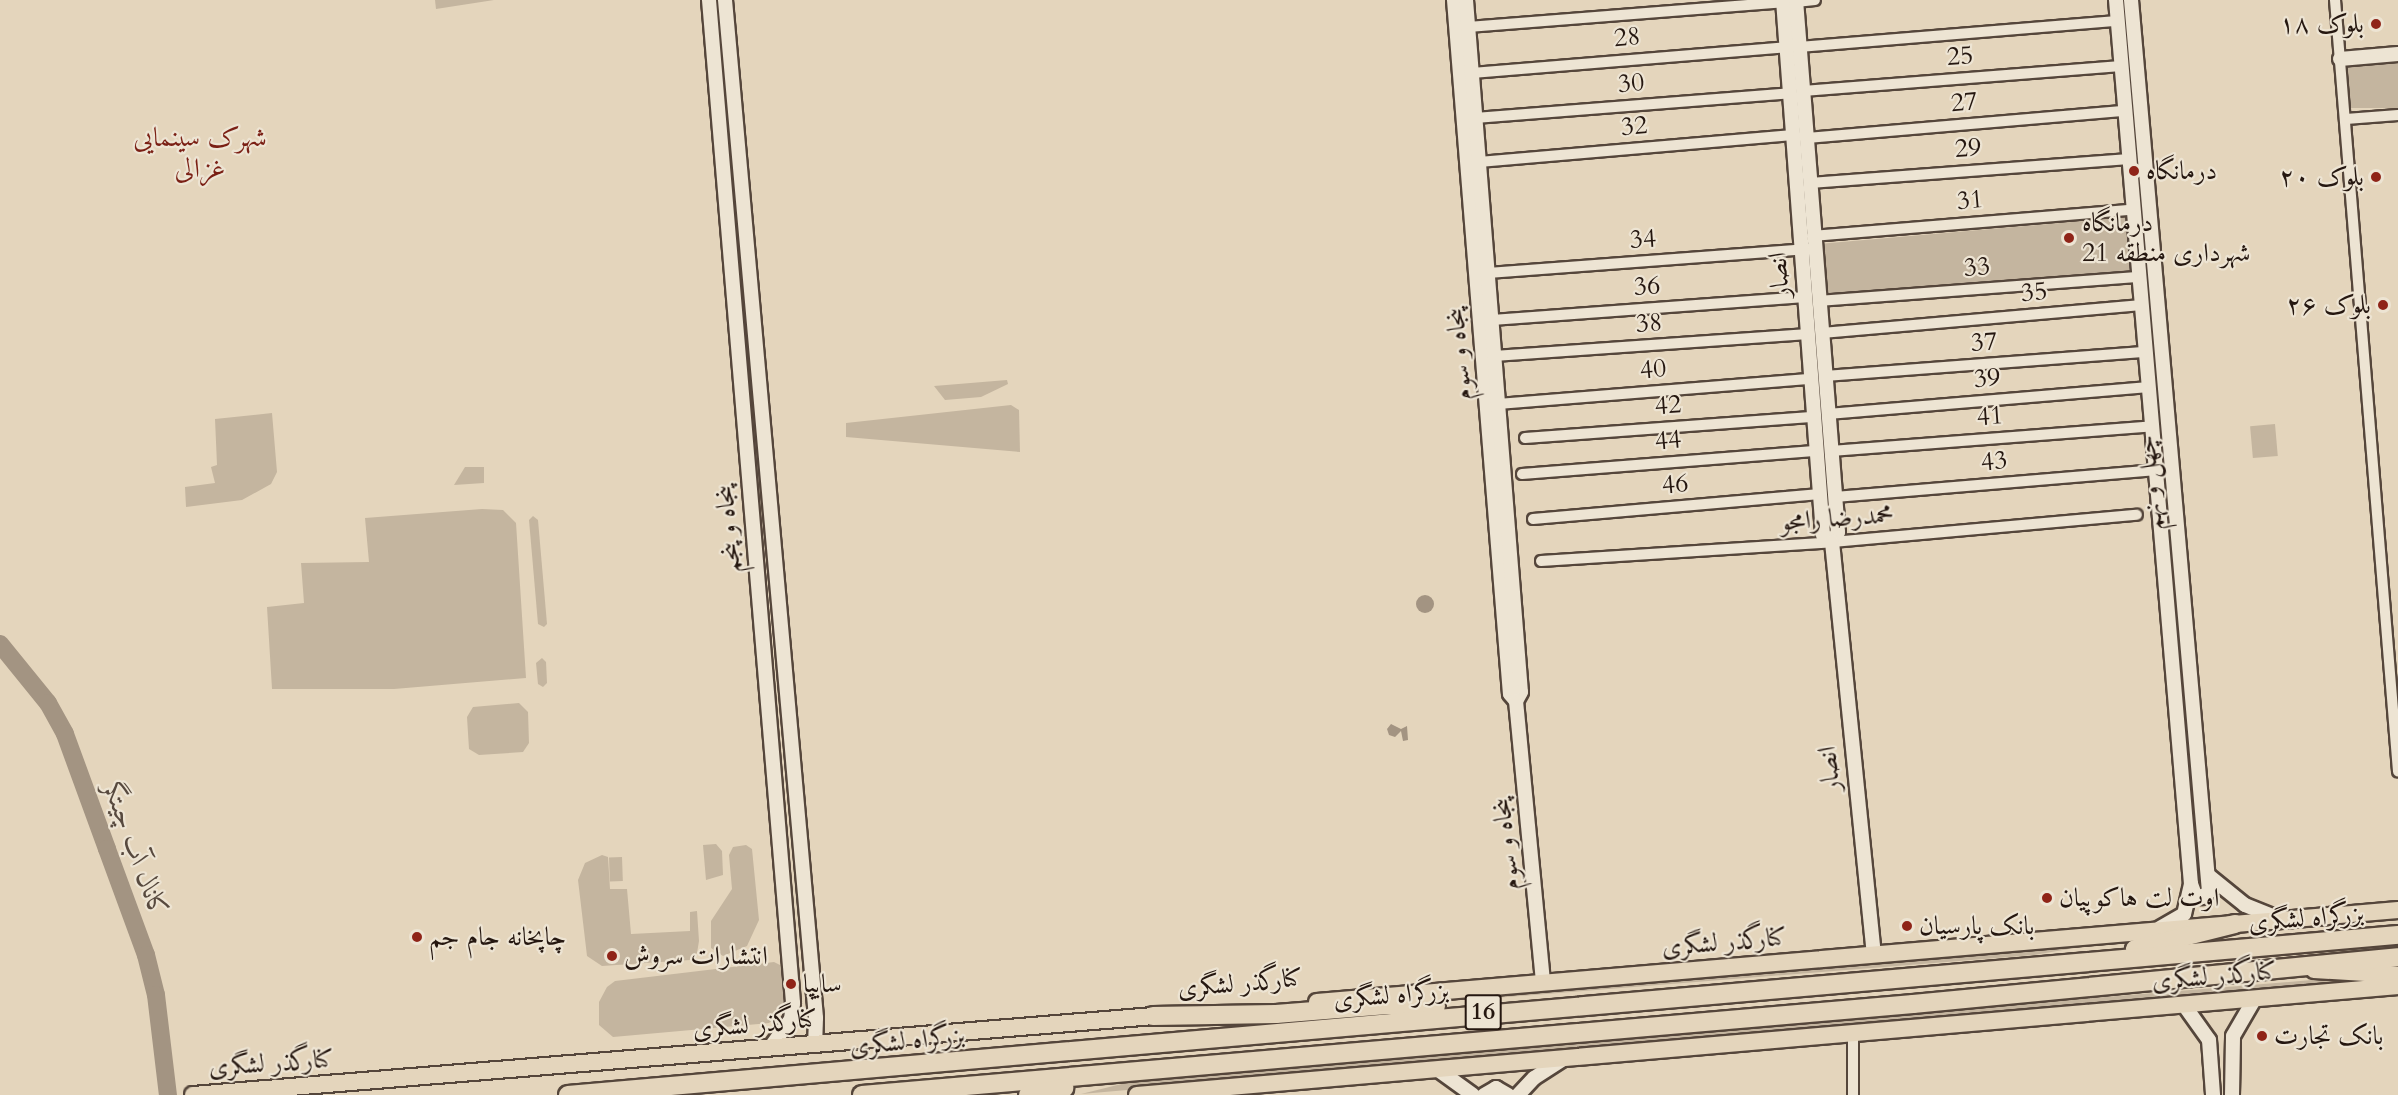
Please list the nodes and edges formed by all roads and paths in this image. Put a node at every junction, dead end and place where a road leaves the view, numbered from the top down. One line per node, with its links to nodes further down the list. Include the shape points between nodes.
1 (709, 0): 49 (street, پنجاه و پنجم)
2 (725, 0): 48 (street, پنجاه و پنجم)
3 (1454, 0): 56 (street, پنجاه و سوم, via 1510,694)
4 (1466, 0): 11 (street, پنجاه و سوم)
5 (1815, 0): 9 (street)
6 (2116, 0): 10 (street, چهل و نهم)
7 (2131, 0): 58 (street, چهل و نهم)
8 (2335, 0): 14 (street)
9 (1789, 1): 11 (street); 12 (street, انصار)
10 (2117, 21): 12 (street, 28); 15 (street, چهل و نهم)
11 (1468, 27): 16 (street, پنجاه و سوم)
12 (1793, 47): 16 (street, 28); 17 (street, انصار)
13 (2398, 54): 14 (street)
14 (2340, 59): 21 (street)
15 (2121, 66): 17 (street, 25); 18 (street, چهل و نهم)
16 (1472, 73): 20 (street, پنجاه و سوم)
17 (1796, 92): 20 (street, 30); 22 (street, انصار)
18 (2125, 111): 22 (street, 27); 23 (street, چهل و نهم)
19 (2398, 115): 21 (street)
20 (1475, 118): 24 (street, پنجاه و سوم)
21 (2346, 119): 57 (street)
22 (1800, 137): 24 (street, 32); 25 (street, انصار); 27 (street, انصار)
23 (2130, 159): 25 (street, 29); 26 (street, چهل و نهم)
24 (1479, 162): 28 (street, پنجاه و سوم)
25 (1810, 183): 27 (street, انصار)
26 (2132, 210): 27 (street, 31); 29 (street, چهل و نهم)
27 (1809, 245): 28 (street, 34); 30 (street, انصار)
28 (1488, 273): 32 (street, پنجاه و سوم)
29 (2140, 277): 30 (street, 33); 31 (street, چهل و نهم)
30 (1811, 299): 32 (street, 36); 33 (street, انصار)
31 (2142, 305): 33 (street, 35); 34 (street, چهل و نهم)
32 (1491, 320): 35 (street, پنجاه و سوم)
33 (1815, 333): 35 (street, 38); 36 (street, انصار); 37 (street, انصار)
34 (2146, 352): 36 (street, 37); 38 (street, چهل و نهم)
35 (1494, 356): 39 (street, پنجاه و سوم)
36 (1825, 376): 40 (street, انصار)
37 (1811, 379): 39 (street, 40); 41 (street, انصار)
38 (2149, 387): 40 (street, 39); 42 (street, چهل و نهم)
39 (1498, 404): 56 (street, پنجاه و سوم, via 1521,692)
40 (1828, 414): 44 (street, انصار)
41 (1814, 417): 43 (street, 42); 45 (street, انصار)
42 (2153, 426): 44 (street, 41); 46 (street, چهل و نهم)
43 (1525, 438)
44 (1831, 450): 51 (street, انصار)
45 (1817, 451): 47 (street, 44); 50 (street, انصار)
46 (2157, 470): 51 (street, 43); 59 (street, چهل و نهم)
47 (1522, 474)
48 (766, 488): 49 (street); 75 (street, پنجاه و پنجم)
49 (749, 490): 76 (street, پنجاه و پنجم)
50 (1820, 494): 53 (street, 46); 54 (street, انصار, via 1823,535)
51 (1835, 497): 54 (street, انصار, via 1838,532)
52 (2137, 515): 54 (street, محمدرضا رامجو)
53 (1533, 519)
54 (1832, 542): 55 (street, محمدرضا رامجو); 65 (street, انصار)
55 (1541, 561)
56 (1516, 701): 70 (street, پنجاه و سوم)
57 (2398, 771)
58 (2209, 876): 59 (street, via 2209,892 2202,897 2195,895); 61 (street, via 2245,905)
59 (2191, 884): 63 (street, چهل و نهم, via 2184,914)
60 (2398, 910): 61 (main road, کنارگذر لشگری)
61 (2281, 920): 62 (main road, کنارگذر لشگری)
62 (2235, 924): 63 (main road, کنارگذر لشگری); 67 (highway, via 2200,936)
63 (2156, 931): 65 (main road, کنارگذر لشگری)
64 (2398, 935): 67 (highway, بزرگراه لشگری / 16)
65 (1874, 954): 70 (main road, کنارگذر لشگری)
66 (2398, 957): 68 (highway, بزرگراه لشگری / 16)
67 (2050, 967): 74 (highway, بزرگراه لشگری / 16)
68 (2278, 967): 69 (main road); 83 (highway, بزرگراه لشگری / 16, via 1913,1004)
69 (2398, 975)
70 (1544, 982): 77 (main road, کنارگذر لشگری)
71 (2398, 986): 72 (main road, کنارگذر لشگری)
72 (2255, 998): 73 (main road, کنارگذر لشگری); 95 (street, via 2233,1036)
73 (2184, 1005): 78 (main road, کنارگذر لشگری); 94 (street, via 2209,1040)
74 (1509, 1010): 77 (highway, via 1387,1005 1276,1014); 85 (highway, بزرگراه لشگری / 16, via 837,1074)
75 (815, 1011): 76 (street); 79 (street, پنجاه و پنجم)
76 (792, 1012): 80 (street, via 792,1020)
77 (1153, 1016): 79 (main road, کنارگذر لشگری)
78 (1854, 1033): 81 (main road, کنارگذر لشگری); 93 (street)
79 (815, 1044): 80 (main road, کنارگذر لشگری)
80 (770, 1048): 84 (main road, کنارگذر لشگری)
81 (1565, 1058): 82 (main road, کنارگذر لشگری); 92 (street, via 1534,1078)
82 (1437, 1069): 88 (main road, کنارگذر لشگری); 89 (street)
83 (1125, 1073): 86 (highway, بزرگراه لشگری / 16); 87 (highway)
84 (200, 1094)
85 (568, 1095)
86 (862, 1095)
87 (1028, 1095)
88 (1137, 1095)
89 (1473, 1095)
90 (1485, 1095): 91 (street, via 1496,1088)
91 (1508, 1095)
92 (1518, 1095)
93 (1853, 1095)
94 (2213, 1095)
95 (2232, 1095)

